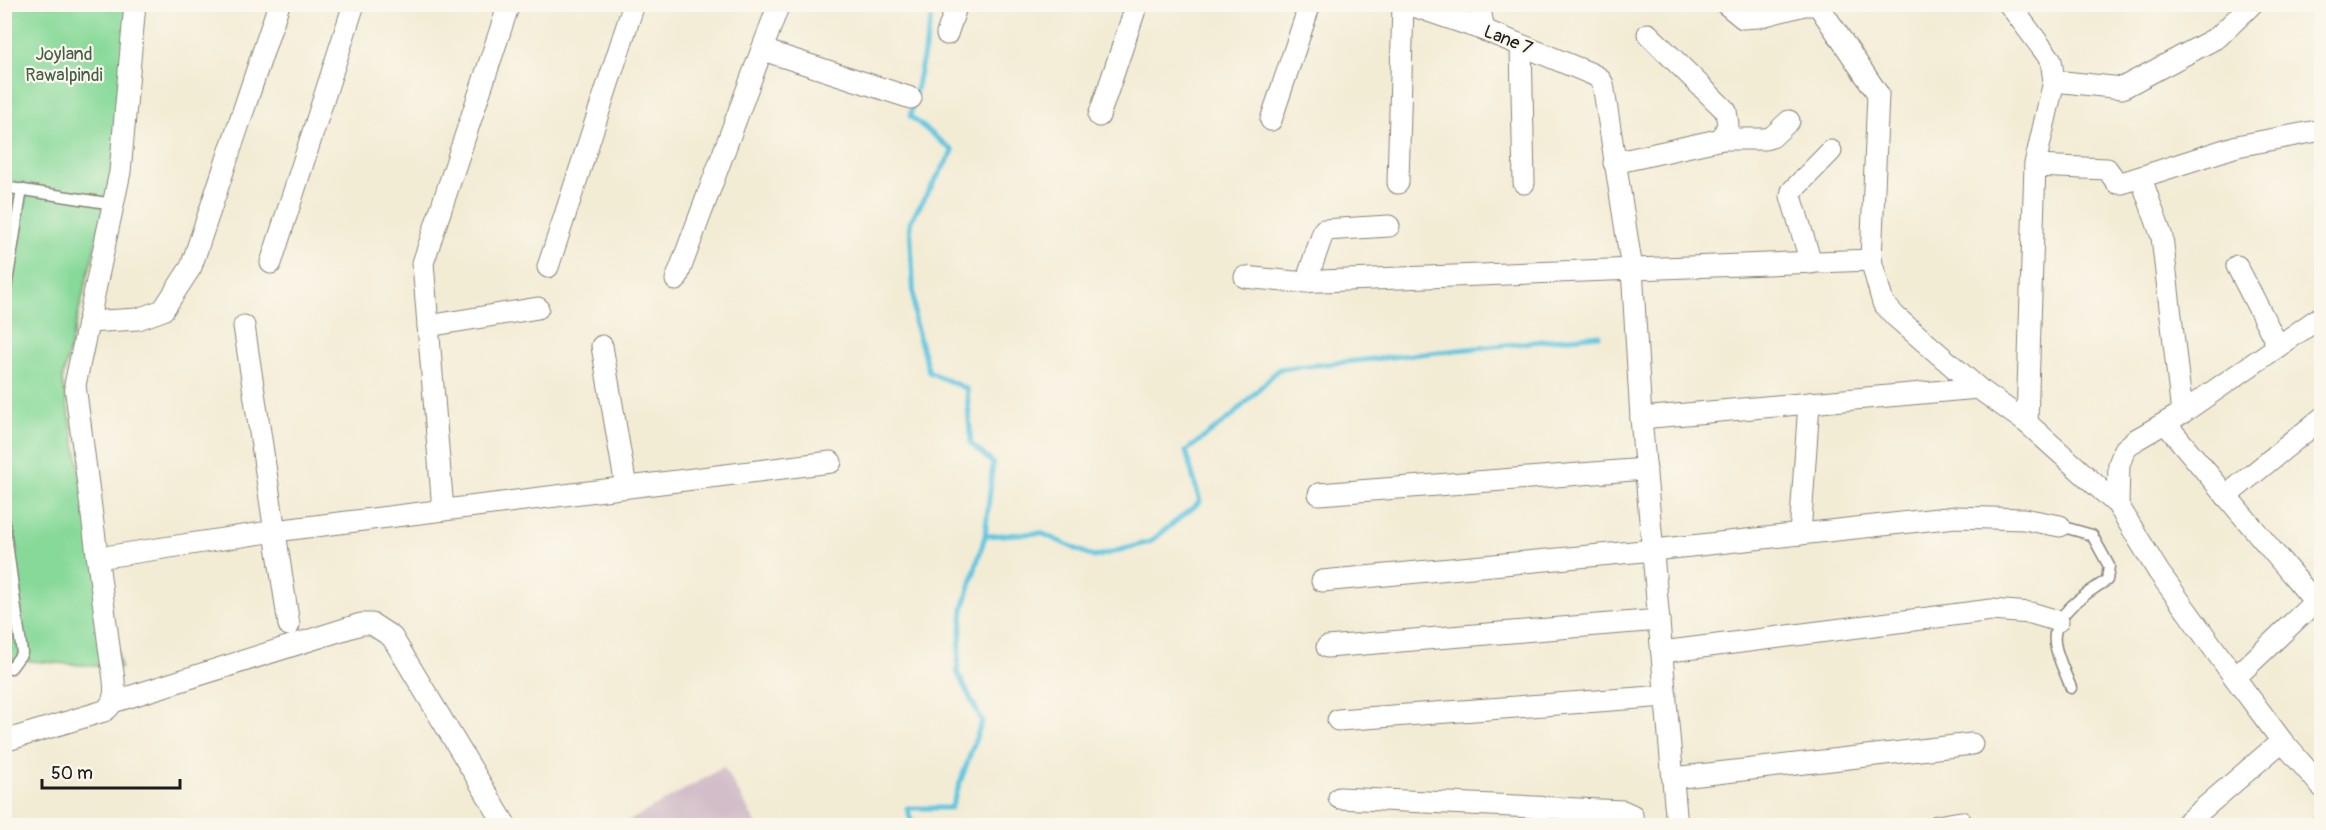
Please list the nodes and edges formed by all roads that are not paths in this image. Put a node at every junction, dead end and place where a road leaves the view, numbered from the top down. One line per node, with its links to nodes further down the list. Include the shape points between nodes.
1 (135, 4): 37 (street, via 120,172)
2 (279, 4): 51 (street, via 190,267 164,310 138,319)
3 (354, 4): 40 (street)
4 (508, 4): 53 (street, via 423,263)
5 (634, 4): 43 (street)
6 (778, 4): 21 (street)
7 (957, 4): 18 (street)
8 (1137, 4): 24 (street)
9 (1310, 4): 25 (street)
10 (1403, 4): 33 (street)
11 (1408, 4): 17 (street, Lane 7)
12 (1479, 4): 17 (street)
13 (1726, 4): 16 (street, via 1743,18)
14 (2009, 4): 22 (street, via 2051,60)
15 (2252, 4): 22 (street, via 2218,37 2122,88)
16 (1819, 5): 39 (street, via 1878,94)
17 (1484, 30): 20 (street, Lane 7)
18 (947, 34)
19 (1648, 34): 28 (street, via 1726,111 1728,125)
20 (1521, 46): 30 (street, Lane 7, via 1592,74 1603,84); 34 (street)
21 (763, 50): 23 (street); 46 (street)
22 (2054, 81): 31 (street)
23 (911, 98)
24 (1099, 116)
25 (1271, 120)
26 (1789, 121): 28 (street, via 1765,139)
27 (2322, 130): 32 (street, via 2238,146)
28 (1722, 139): 30 (street)
29 (1831, 151): 41 (street, via 1791,196)
30 (1614, 163): 44 (street)
31 (2035, 166): 32 (street, via 2107,169 2117,183); 61 (street)
32 (2141, 178): 60 (street, via 2162,237)
33 (1398, 183)
34 (1524, 183)
35 (4, 187): 36 (lane)
36 (22, 189): 37 (lane); 48 (lane)
37 (113, 204): 51 (street)
38 (1389, 226): 47 (street, via 1324,230)
39 (1871, 261): 41 (street); 56 (street, via 1883,303)
40 (271, 263)
41 (1811, 263): 44 (street)
42 (2237, 266): 55 (street)
43 (548, 267)
44 (1632, 269): 47 (street); 58 (street)
45 (1245, 277): 47 (street)
46 (676, 280)
47 (1306, 282)
48 (4, 301)
49 (538, 308): 53 (street)
50 (2322, 316): 55 (street)
51 (88, 322): 74 (street, via 75,385)
52 (244, 326): 71 (street)
53 (428, 326): 68 (street)
54 (602, 346): 64 (street)
55 (2278, 346): 60 (street)
56 (1978, 388): 57 (street); 61 (street)
57 (1809, 403): 58 (street); 72 (street)
58 (1641, 418): 63 (street)
59 (2322, 418): 66 (street)
60 (2174, 419): 66 (street); 67 (street, via 2125,449 2119,464)
61 (2027, 423): 67 (street)
62 (831, 462): 64 (street)
63 (1646, 469): 65 (street); 73 (street)
64 (626, 488): 68 (street)
65 (1319, 494)
66 (2226, 496): 76 (street)
67 (2118, 505): 83 (street, via 2158,571)
68 (443, 510): 71 (street)
69 (4, 521): 82 (lane, via 21,653 11,668)
70 (2060, 526): 72 (street, via 2024,519 1956,517); 78 (lane, via 2092,535 2109,566 2107,580)
71 (275, 531): 74 (street); 79 (street)
72 (1800, 534): 73 (street)
73 (1654, 550): 75 (street); 77 (street)
74 (98, 558): 86 (street)
75 (1322, 581)
76 (2319, 603): 83 (street)
77 (1659, 620): 80 (street); 81 (street)
78 (2058, 621): 81 (street, via 2031,613 1990,610); 84 (lane, via 2055,644)
79 (289, 625)
80 (1327, 647)
81 (1662, 652): 85 (street)
82 (4, 666)
83 (2235, 678): 89 (street)
84 (2071, 688)
85 (1666, 696): 87 (street); 91 (street)
86 (114, 702): 88 (street, via 104,711); 95 (street, via 361,624 372,624 392,637)
87 (1338, 720)
88 (4, 741)
89 (2282, 741): 92 (street); 99 (street)
90 (1972, 744): 91 (street)
91 (1673, 778): 97 (street)
92 (2322, 787)
93 (1339, 798): 96 (street, via 1623,811 1632,815)
94 (1961, 822): 98 (street)
95 (506, 825)
96 (1633, 825)
97 (1677, 825)
98 (1937, 825)
99 (2183, 825)

